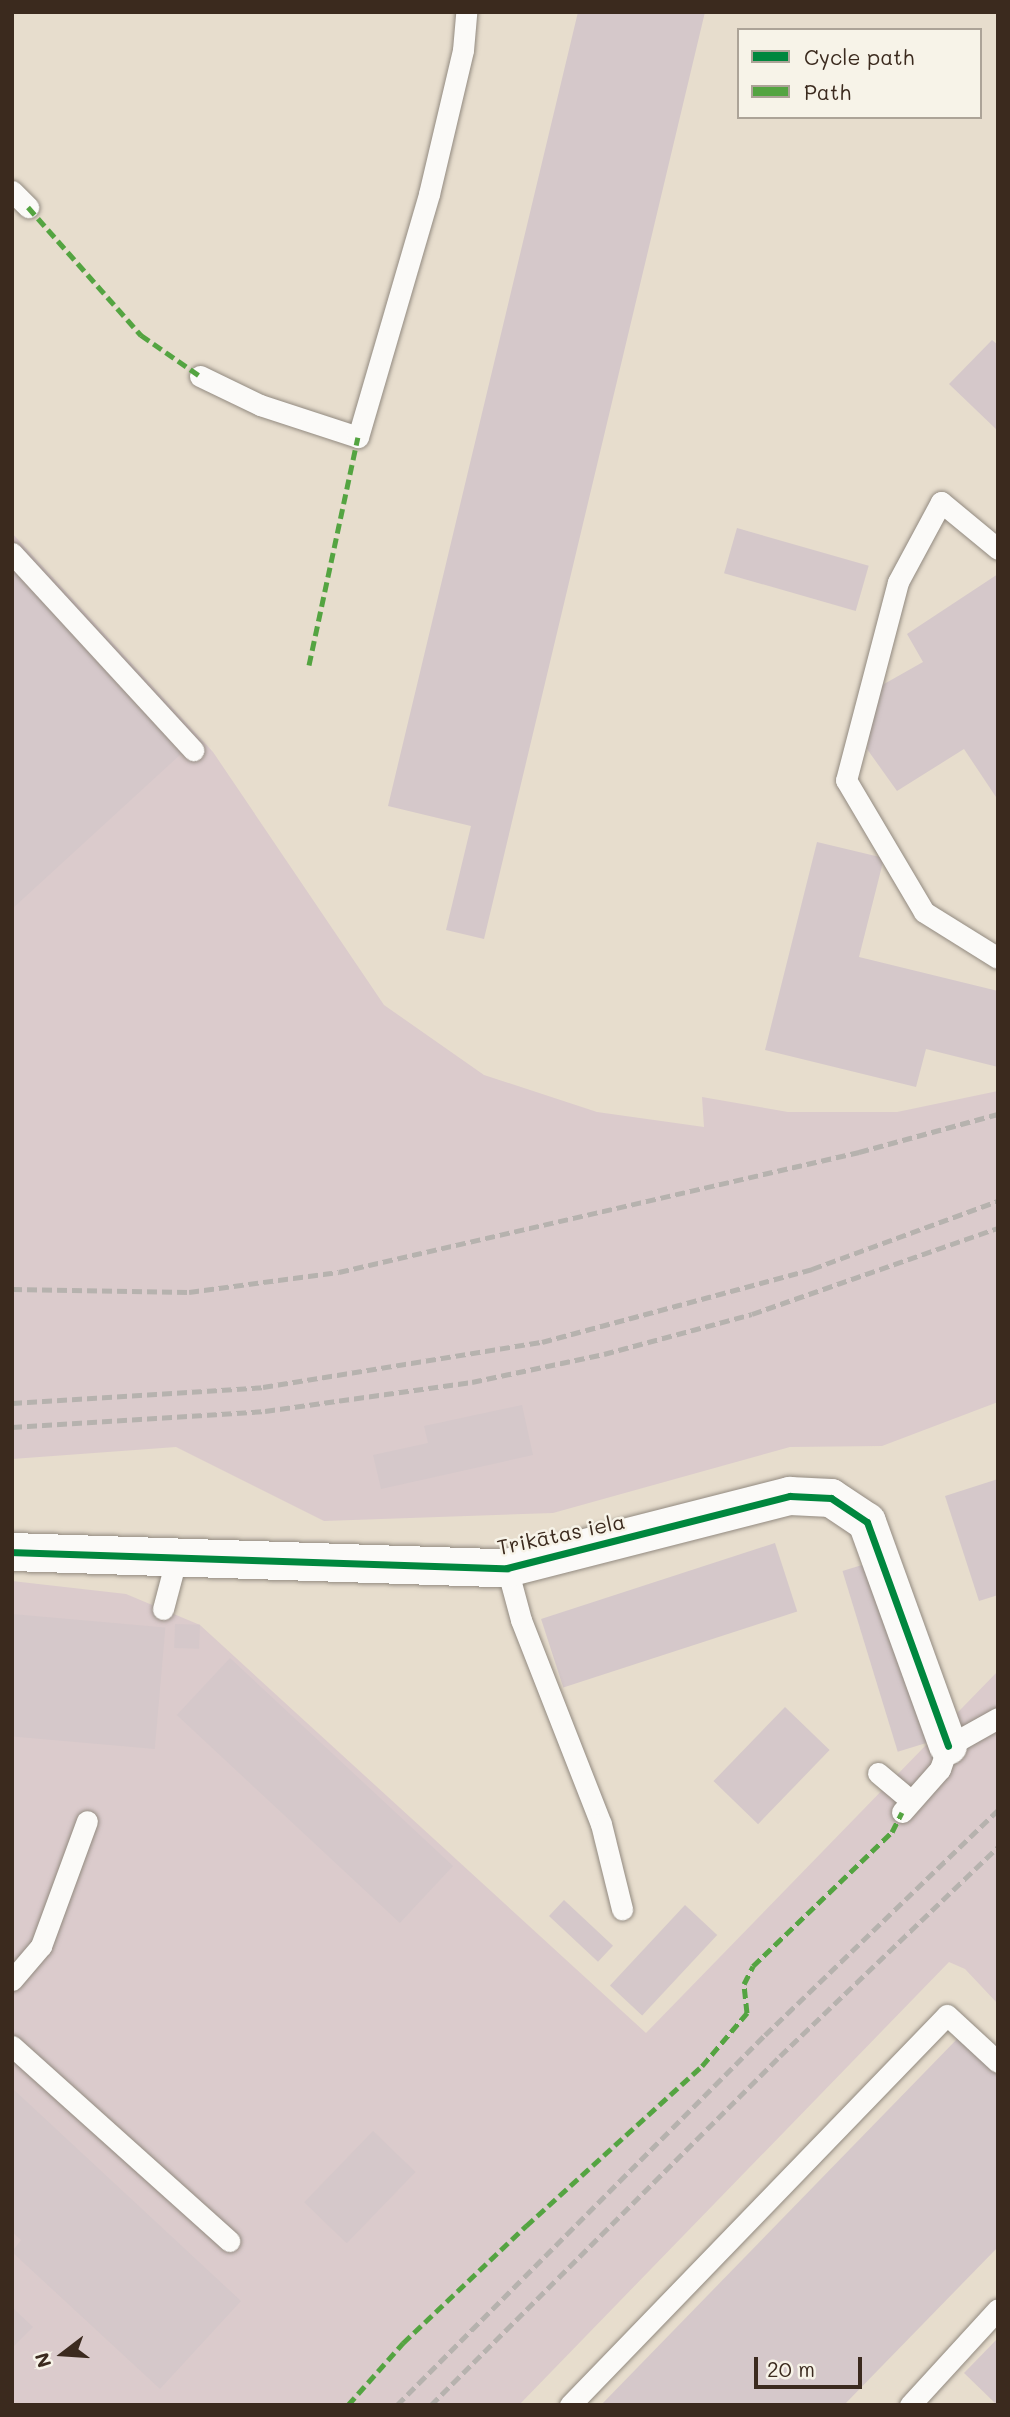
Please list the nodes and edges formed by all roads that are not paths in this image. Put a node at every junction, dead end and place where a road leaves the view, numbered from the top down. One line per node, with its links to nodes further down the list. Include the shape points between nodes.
1 (466, 12): 4 (lane, via 463,50 429,194 358,437 260,405)
2 (12, 191): 3 (lane)
3 (28, 207)
4 (200, 376)
5 (998, 549): 8 (lane, via 941,502 898,582 846,780 924,912)
6 (12, 553): 7 (lane)
7 (194, 750)
8 (998, 958)
9 (12, 1552): 10 (street, Trikātas iela)
10 (177, 1556): 11 (street, Trikātas iela); 12 (lane)
11 (507, 1568): 14 (street, Trikātas iela, via 790,1496 831,1498 867,1522); 17 (lane, via 521,1620 601,1824)
12 (163, 1609)
13 (998, 1718): 14 (lane)
14 (948, 1746): 15 (lane, via 940,1769 905,1806)
15 (878, 1773)
16 (87, 1821): 18 (lane, via 41,1946)
17 (622, 1909)
18 (12, 1980)
19 (12, 2046): 21 (lane)
20 (998, 2062): 23 (lane, via 947,2015)
21 (229, 2241)
22 (998, 2309): 24 (lane)
23 (570, 2405)
24 (910, 2405)

